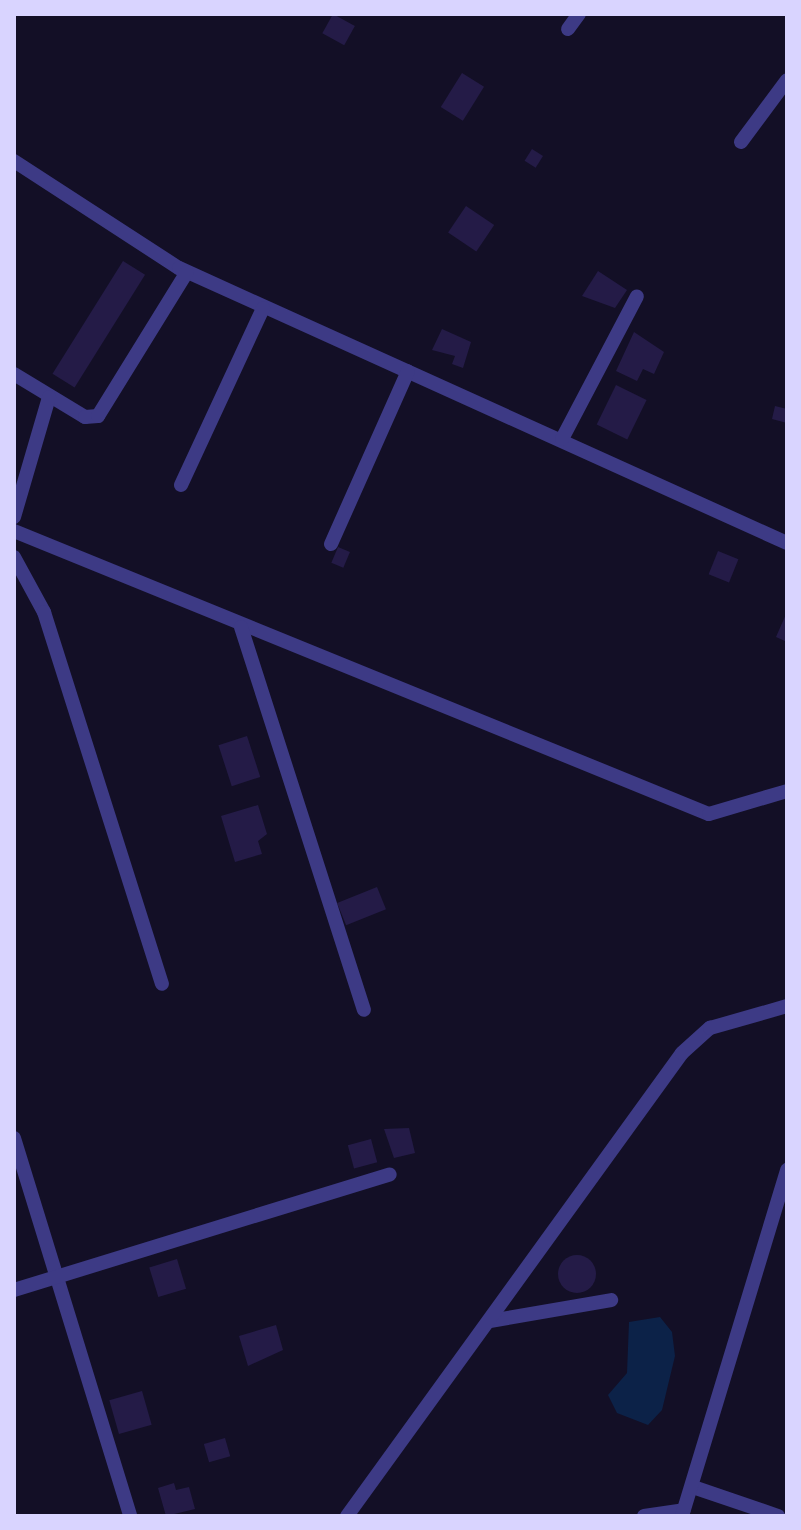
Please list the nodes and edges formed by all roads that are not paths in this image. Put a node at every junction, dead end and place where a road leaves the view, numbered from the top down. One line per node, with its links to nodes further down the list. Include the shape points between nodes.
1 (579, 14): 2 (street)
2 (568, 29)
3 (787, 80): 4 (street)
4 (741, 142)
5 (14, 161): 6 (street)
6 (187, 272): 8 (street); 11 (street, via 110,407 85,417)
7 (637, 296): 12 (street)
8 (263, 308): 9 (street); 13 (street)
9 (408, 371): 12 (street); 17 (street)
10 (14, 374): 11 (street)
11 (49, 397): 14 (street)
12 (562, 439): 16 (street)
13 (181, 485)
14 (14, 517)
15 (14, 531): 19 (street)
16 (787, 543)
17 (331, 544)
18 (14, 557): 21 (street, via 44,612)
19 (241, 627): 20 (street, via 709,814); 23 (street)
20 (787, 791)
21 (162, 984)
22 (787, 1006): 30 (street, via 710,1028 682,1053)
23 (364, 1010)
24 (14, 1138): 27 (street)
25 (787, 1170): 31 (street)
26 (390, 1174): 27 (street)
27 (58, 1276): 28 (street); 33 (street)
28 (14, 1290)
29 (611, 1300): 30 (street)
30 (490, 1321): 34 (street)
31 (693, 1487): 32 (street); 36 (street)
32 (683, 1513): 35 (street)
33 (130, 1516)
34 (347, 1516)
35 (644, 1516)
36 (778, 1516)

